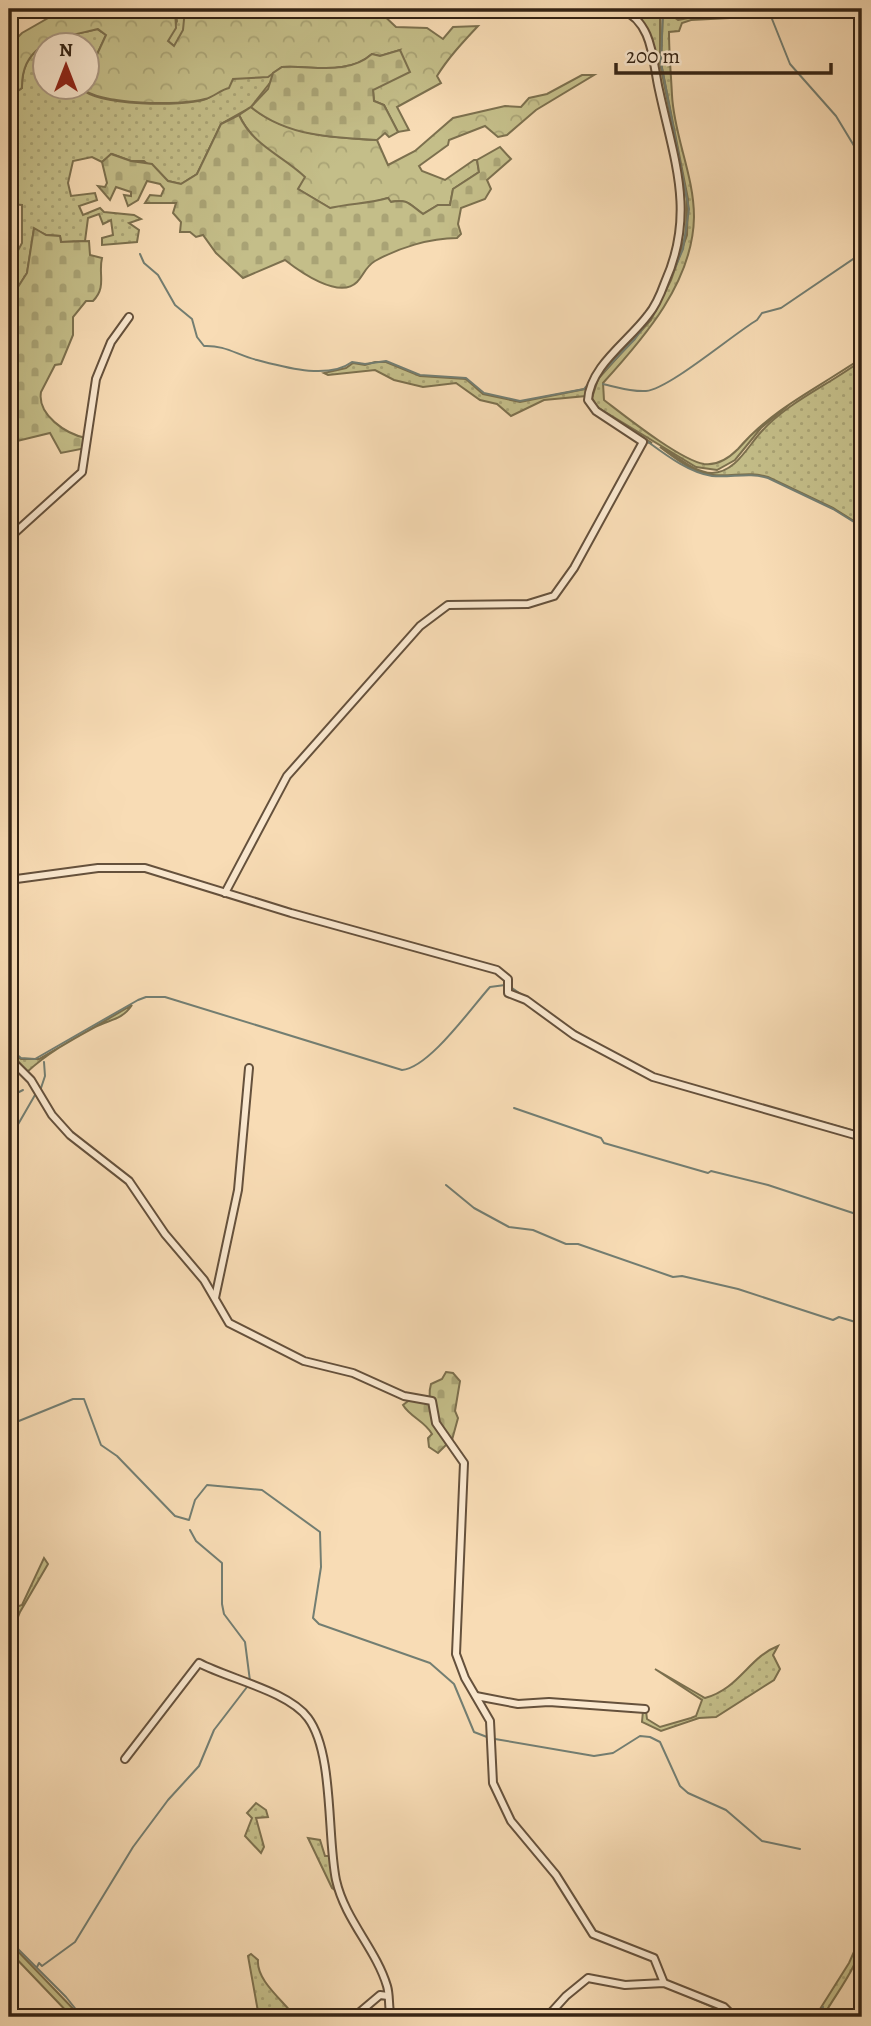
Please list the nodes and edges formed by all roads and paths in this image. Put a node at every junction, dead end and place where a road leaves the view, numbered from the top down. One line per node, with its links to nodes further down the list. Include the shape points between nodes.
1 (621, 9): 5 (street, via 639,21 654,51 680,188 682,225 677,255 651,313 595,376 588,400 596,411 643,442 574,569 554,596 528,604 448,605 421,626 287,776)
2 (129, 317): 3 (street, via 111,342 96,379 82,472)
3 (9, 538)
4 (9, 880): 5 (street, via 98,868 145,868)
5 (225, 893): 8 (street, via 497,970 508,979 508,993 653,1077)
6 (9, 1058): 9 (street, via 31,1080 70,1135 129,1181)
7 (249, 1068): 9 (street, via 238,1190)
8 (862, 1137)
9 (215, 1297): 10 (street, via 225,1318 237,1329 304,1361 353,1373 404,1396 432,1401 436,1423 464,1463 456,1654)
10 (476, 1696): 11 (street, via 518,1703); 13 (street, via 490,1720 494,1783 510,1821 556,1875 587,1928 653,1958)
11 (645, 1709)
12 (125, 1759): 14 (street, via 199,1663 301,1711 313,1727 320,1750 337,1883 387,1985)
13 (664, 1983): 17 (street, via 625,1985 584,1979); 18 (street, via 724,2007)
14 (388, 1996): 15 (street, via 380,1995); 16 (street)
15 (354, 2017)
16 (391, 2017)
17 (547, 2017)
18 (734, 2017)

